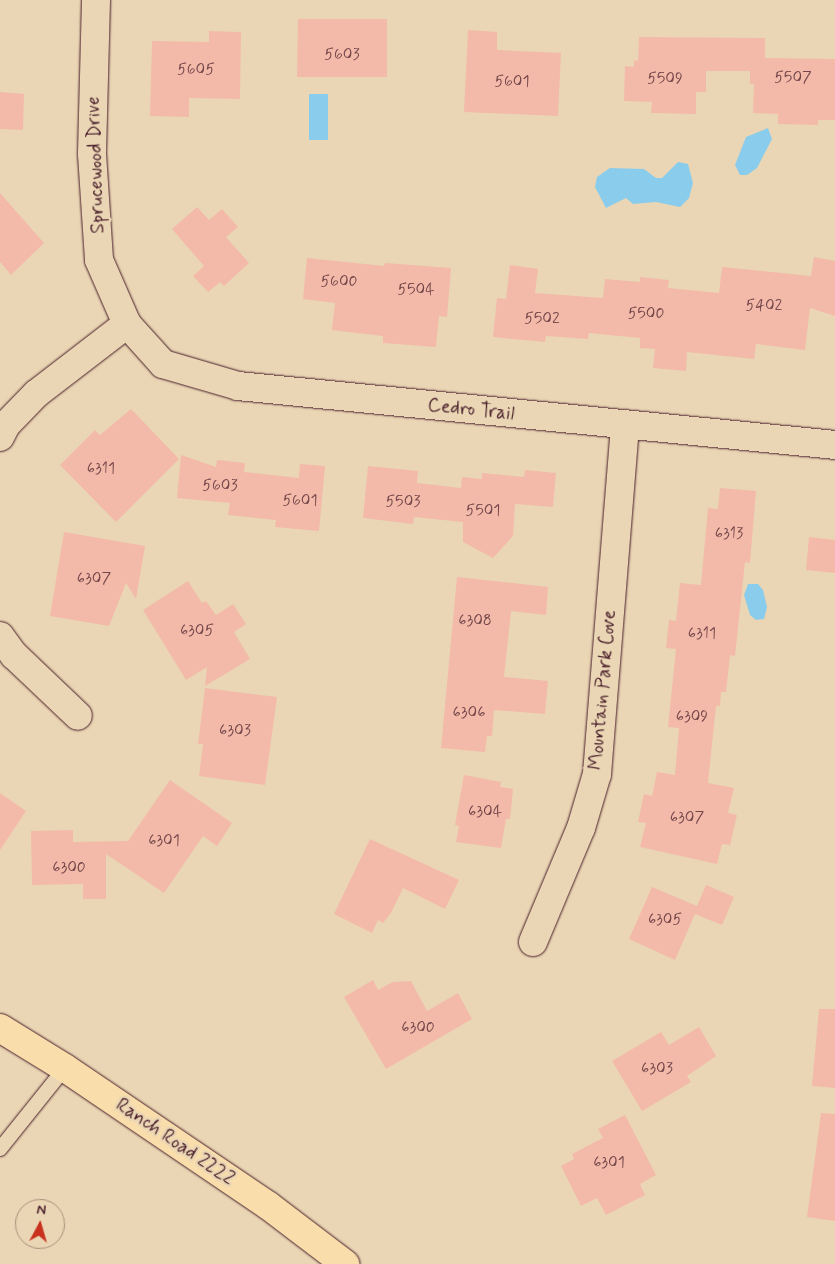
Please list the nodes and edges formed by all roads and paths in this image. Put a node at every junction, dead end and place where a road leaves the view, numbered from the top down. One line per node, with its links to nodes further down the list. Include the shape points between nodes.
1 (96, 0): 2 (street, Sprucewood Drive, via 92,154 99,260)
2 (127, 324): 3 (street, Cedro Trail, via 163,364 238,386); 4 (street, via 36,394 6,425)
3 (625, 426): 5 (street, Cedro Trail); 8 (street, Mountain Park Cove, via 597,774 581,828)
4 (0, 437)
5 (835, 445)
6 (0, 636): 7 (street, via 14,655)
7 (78, 716)
8 (533, 942)
9 (0, 1028): 10 (main road, Ranch Road 2222)
10 (65, 1068): 11 (lane); 12 (main road, Ranch Road 2222, via 269,1206)
11 (0, 1149)
12 (345, 1264)

